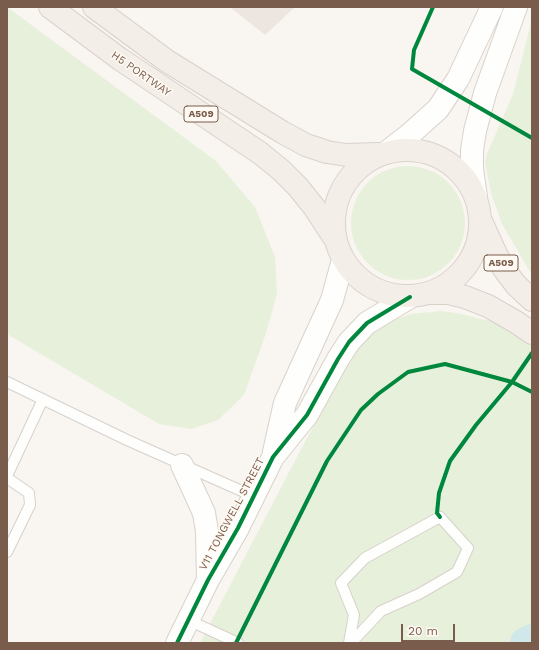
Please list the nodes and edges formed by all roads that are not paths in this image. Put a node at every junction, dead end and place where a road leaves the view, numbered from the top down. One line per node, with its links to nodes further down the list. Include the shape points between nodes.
1 (50, 7): 8 (main road, H5 PORTWAY / A509, via 120,60 260,153 281,170 314,207)
2 (94, 7): 5 (main road, A509, via 167,61 306,145 346,155)
3 (492, 7): 5 (street, via 458,79 438,109 413,132)
4 (516, 7): 6 (street, via 484,93 475,131 472,169)
5 (383, 153): 6 (main road, A509, via 405,149 423,151 440,157 455,167); 8 (main road, A509, via 364,163 351,174 341,188 335,204)
6 (476, 197): 7 (main road, A509)
7 (481, 221): 10 (main road, A509, via 478,244 467,266 451,282); 11 (main road, A509, via 504,269)
8 (335, 239): 9 (main road, A509)
9 (343, 260): 10 (main road, A509, via 355,275 371,287 390,295); 15 (street, V11 TONGWELL STREET, via 332,300 285,402)
10 (420, 295): 12 (main road, A509, via 449,293 466,297 488,306); 15 (street, V11 TONGWELL STREET, via 367,323 349,342 307,415)
11 (531, 300)
12 (524, 328)
13 (7, 382): 14 (lane)
14 (43, 399): 16 (lane); 17 (lane)
15 (272, 457): 18 (street, V11 TONGWELL STREET)
16 (182, 465): 18 (lane); 20 (street, via 204,513)
17 (7, 477): 19 (lane, via 28,493 30,505)
18 (253, 496): 20 (street, V11 TONGWELL STREET)
19 (7, 552)
20 (208, 580): 21 (street, V11 TONGWELL STREET)
21 (188, 620): 22 (street, V11 TONGWELL STREET); 23 (lane)
22 (176, 643)
23 (238, 643)
24 (350, 643): 24 (lane, via 354,615 341,583 364,558 440,517 468,548 457,572 419,594 381,611)

